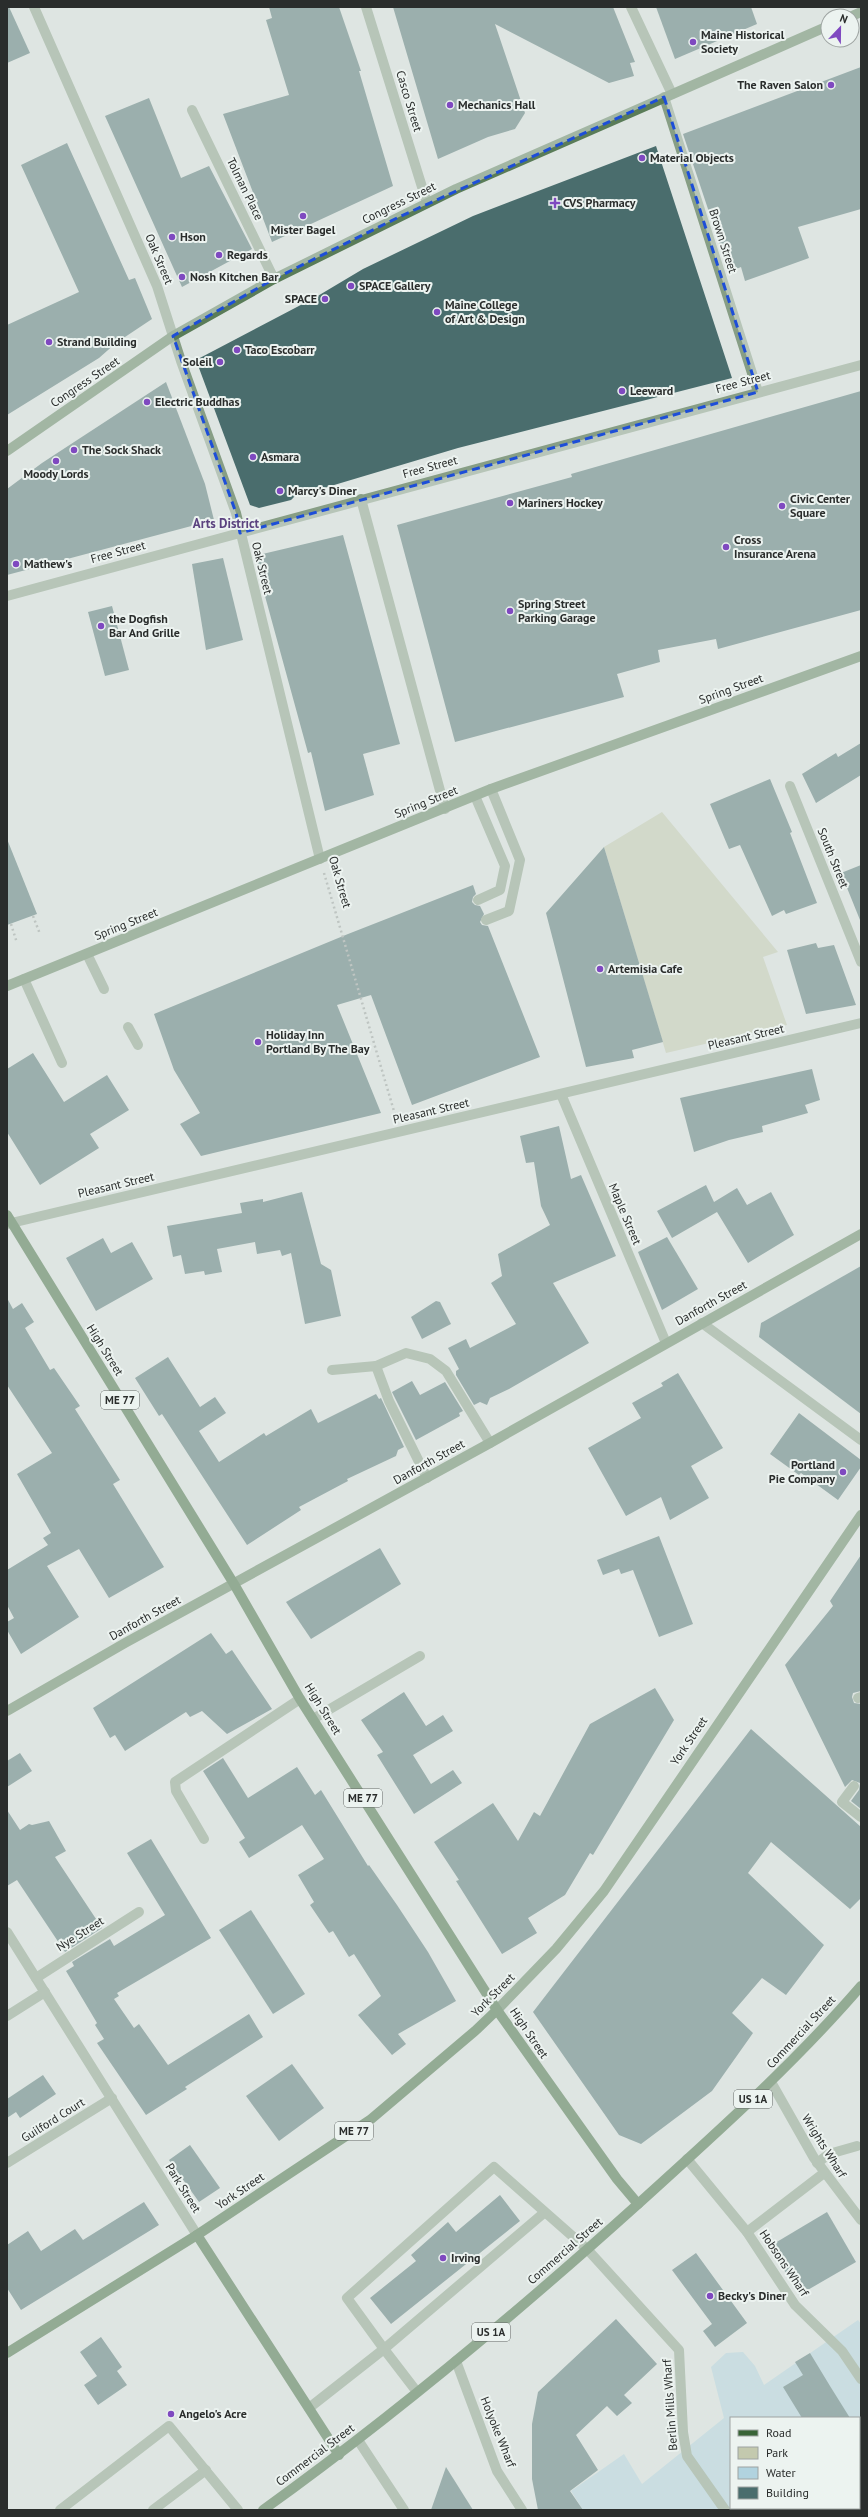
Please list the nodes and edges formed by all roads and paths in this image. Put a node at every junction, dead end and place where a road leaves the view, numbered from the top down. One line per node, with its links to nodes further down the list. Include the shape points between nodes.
1 (34, 7): 9 (street, Oak Street, via 157,286)
2 (366, 7): 7 (street, Casco Street)
3 (631, 7): 5 (street, Brown Street)
4 (820, 29): 5 (street, Congress Street)
5 (668, 95): 7 (street, Congress Street); 11 (street, Brown Street)
6 (192, 110): 8 (street, Tolman Place)
7 (427, 203): 8 (street, Congress Street)
8 (274, 280): 9 (street, Congress Street)
9 (173, 336): 12 (street, Congress Street); 14 (street, Oak Street, via 236,513)
10 (861, 365): 11 (street, Free Street)
11 (758, 392): 13 (street, Free Street)
12 (7, 451)
13 (361, 499): 14 (street, Free Street); 20 (street)
14 (240, 533): 15 (street, Free Street); 21 (street, Oak Street)
15 (7, 596)
16 (861, 656): 18 (street, Spring Street)
17 (790, 786): 29 (street, South Street)
18 (491, 789): 19 (street, Spring Street); 24 (street, via 520,860 509,911)
19 (475, 796): 20 (street, Spring Street); 22 (street, via 504,866 500,890)
20 (445, 809): 21 (street, Spring Street)
21 (320, 859): 28 (street, Spring Street); 38 (path, Oak Street)
22 (478, 900)
23 (33, 916): 26 (path)
24 (486, 920)
25 (10, 924): 27 (path)
26 (40, 934)
27 (17, 943)
28 (87, 954): 30 (street, Spring Street); 32 (street)
29 (861, 962)
30 (24, 979): 31 (street, Spring Street); 36 (street)
31 (7, 986)
32 (104, 989)
33 (861, 1023): 37 (street, Pleasant Street)
34 (128, 1028): 35 (street)
35 (138, 1045)
36 (62, 1063)
37 (561, 1094): 38 (street, Pleasant Street); 42 (street, Maple Street)
38 (400, 1132): 39 (street, Pleasant Street)
39 (9, 1221): 49 (main road, High Street / ME 77)
40 (861, 1234): 41 (street, Danforth Street)
41 (702, 1323): 42 (street, Danforth Street); 45 (street)
42 (666, 1344): 46 (street, Danforth Street)
43 (376, 1366): 44 (street); 46 (street, via 406,1353 430,1359 446,1371); 47 (street, via 389,1401)
44 (332, 1370)
45 (861, 1440)
46 (490, 1443): 47 (street, Danforth Street)
47 (427, 1478): 49 (street, Danforth Street)
48 (861, 1514): 62 (street, York Street, via 604,1891 556,1949)
49 (234, 1584): 51 (main road, High Street / ME 77); 52 (street, Danforth Street)
50 (420, 1656): 53 (street)
51 (300, 1699): 53 (main road, High Street / ME 77); 56 (street, via 175,1782 176,1791)
52 (7, 1711)
53 (313, 1719): 62 (main road, High Street / ME 77)
54 (854, 1786): 55 (street, via 842,1802)
55 (861, 1818)
56 (204, 1838)
57 (139, 1912): 59 (street, Nye Street)
58 (7, 1932): 59 (street, Park Street)
59 (36, 1978): 61 (street, Park Street)
60 (861, 1986): 64 (main road, Commercial Street / US 1A)
61 (45, 1992): 63 (street); 65 (street, Park Street)
62 (497, 2010): 71 (main road, High Street, via 603,2160); 75 (main road, York Street / ME 77, via 421,2079 370,2120)
63 (7, 2016)
64 (771, 2082): 67 (main road, Commercial Street / US 1A); 69 (street, Wrights Wharf)
65 (112, 2098): 68 (street, Guilford Court); 75 (street, Park Street)
66 (856, 2146): 69 (street, via 829,2154)
67 (688, 2159): 71 (main road, Commercial Street / US 1A); 74 (street, Hobsons Wharf)
68 (7, 2162)
69 (818, 2163): 70 (street, Wrights Wharf)
70 (824, 2173): 73 (street, Wrights Wharf); 74 (street)
71 (638, 2204): 76 (main road, Commercial Street / US 1A)
72 (545, 2212): 76 (street, Berlin Mills Wharf); 77 (street); 77 (street, Berlin Mills Wharf, via 494,2167 347,2298)
73 (861, 2220)
74 (747, 2232): 80 (street, Hobsons Wharf, via 795,2305 842,2351)
75 (197, 2236): 78 (main road, York Street / ME 77); 82 (main road, Park Street)
76 (587, 2249): 79 (main road, Commercial Street / US 1A); 92 (street, Berlin Mills Wharf, via 679,2350 683,2432 687,2456)
77 (384, 2349): 81 (street); 82 (street)
78 (7, 2353)
79 (456, 2361): 81 (main road, Commercial Street / US 1A); 91 (street, Holyoke Wharf, via 498,2471)
80 (861, 2380)
81 (417, 2392): 83 (main road, Commercial Street / US 1A)
82 (309, 2408): 84 (main road, Park Street)
83 (358, 2440): 84 (main road, Commercial Street / US 1A); 90 (street)
84 (340, 2455): 89 (main road, Commercial Street / US 1A)
85 (206, 2470): 86 (street, via 169,2426); 87 (street); 88 (street)
86 (60, 2510)
87 (153, 2510)
88 (238, 2510)
89 (262, 2510)
90 (404, 2510)
91 (522, 2510)
92 (725, 2510)

